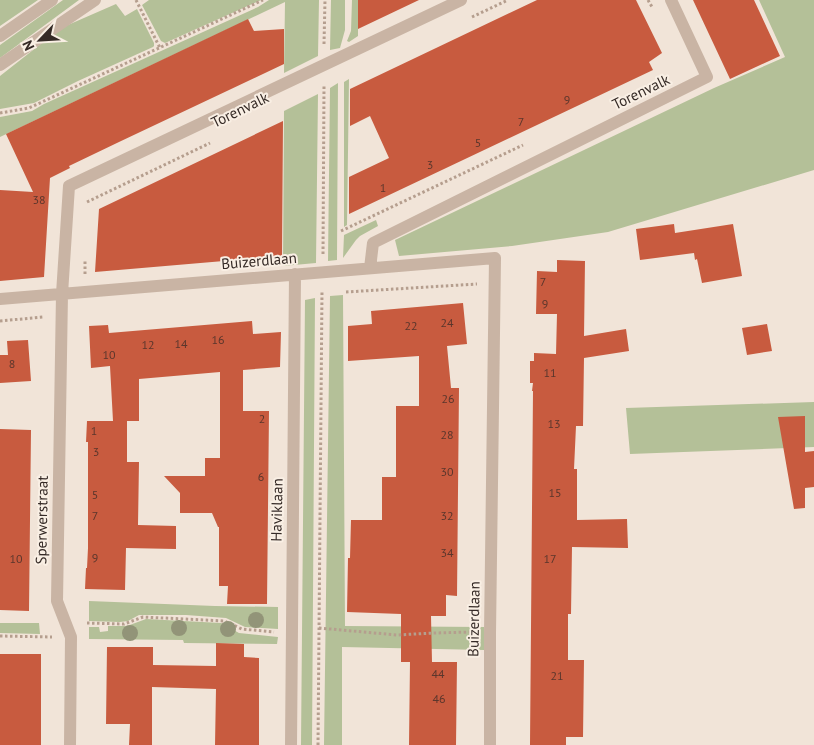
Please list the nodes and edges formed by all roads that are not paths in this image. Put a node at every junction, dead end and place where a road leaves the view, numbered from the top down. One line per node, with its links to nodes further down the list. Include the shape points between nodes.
1 (52, 0): 5 (street)
2 (95, 0): 6 (street)
3 (461, 0): 9 (street, Torenvalk, via 69,186)
4 (671, 0): 7 (street, Torenvalk, via 708,77 373,243)
5 (0, 36)
6 (0, 65)
7 (370, 268): 8 (street, Buizerdlaan); 13 (street, Buizerdlaan, via 495,258)
8 (295, 274): 9 (street, Buizerdlaan); 12 (street, Haviklaan)
9 (62, 294): 10 (street, Buizerdlaan); 11 (street, Sperwerstraat, via 58,601 71,637)
10 (0, 299)
11 (70, 745)
12 (291, 745)
13 (490, 745)

